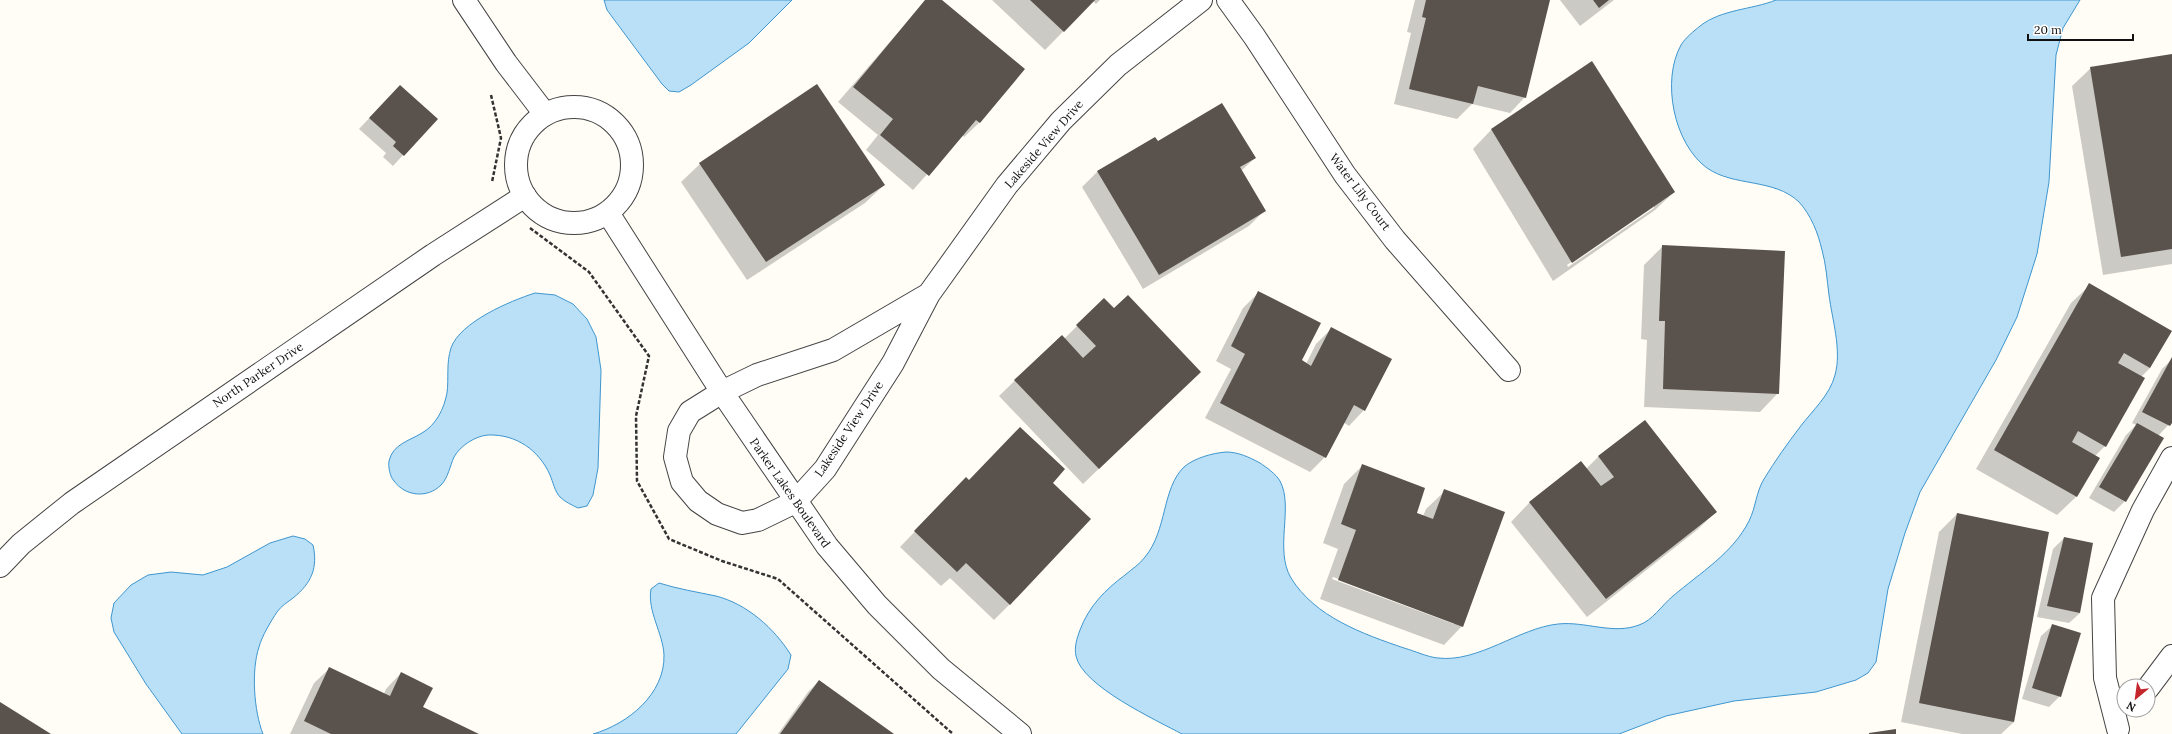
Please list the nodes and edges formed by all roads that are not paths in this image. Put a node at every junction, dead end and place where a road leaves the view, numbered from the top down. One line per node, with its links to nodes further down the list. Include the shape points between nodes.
1 (464, 0): 4 (street, via 506,63)
2 (1201, 0): 7 (street, Lakeside View Drive, via 1118,65 1061,121 1007,185)
3 (1228, 0): 8 (street, Water Lily Court, via 1345,175 1395,240)
4 (545, 114): 5 (street, via 530,126 520,142 516,160 517,179); 6 (street, via 564,107 584,107 602,114 617,126 628,143 633,162 630,181 622,199)
5 (525, 196): 6 (street, via 538,210 554,219 578,222); 12 (street, North Parker Drive, via 72,503 21,544)
6 (608, 213): 9 (street, Parker Lakes Boulevard)
7 (929, 294): 9 (street, Lakeside View Drive, via 833,350 757,375); 11 (street, Lakeside View Drive, via 893,363 825,469)
8 (1509, 370)
9 (722, 392): 11 (street, Parker Lakes Boulevard); 11 (street, Lakeside View Drive, via 690,412 679,432 675,457 682,482 698,501 717,514 742,523 758,520)
10 (2172, 458): 16 (street, via 2143,510 2103,598 2105,678)
11 (795, 502): 17 (street, Parker Lakes Boulevard, via 827,546 877,605 941,669)
12 (0, 566)
13 (2172, 656): 14 (street)
14 (2156, 678)
15 (2126, 718): 16 (street)
16 (2115, 732)
17 (1018, 733)

